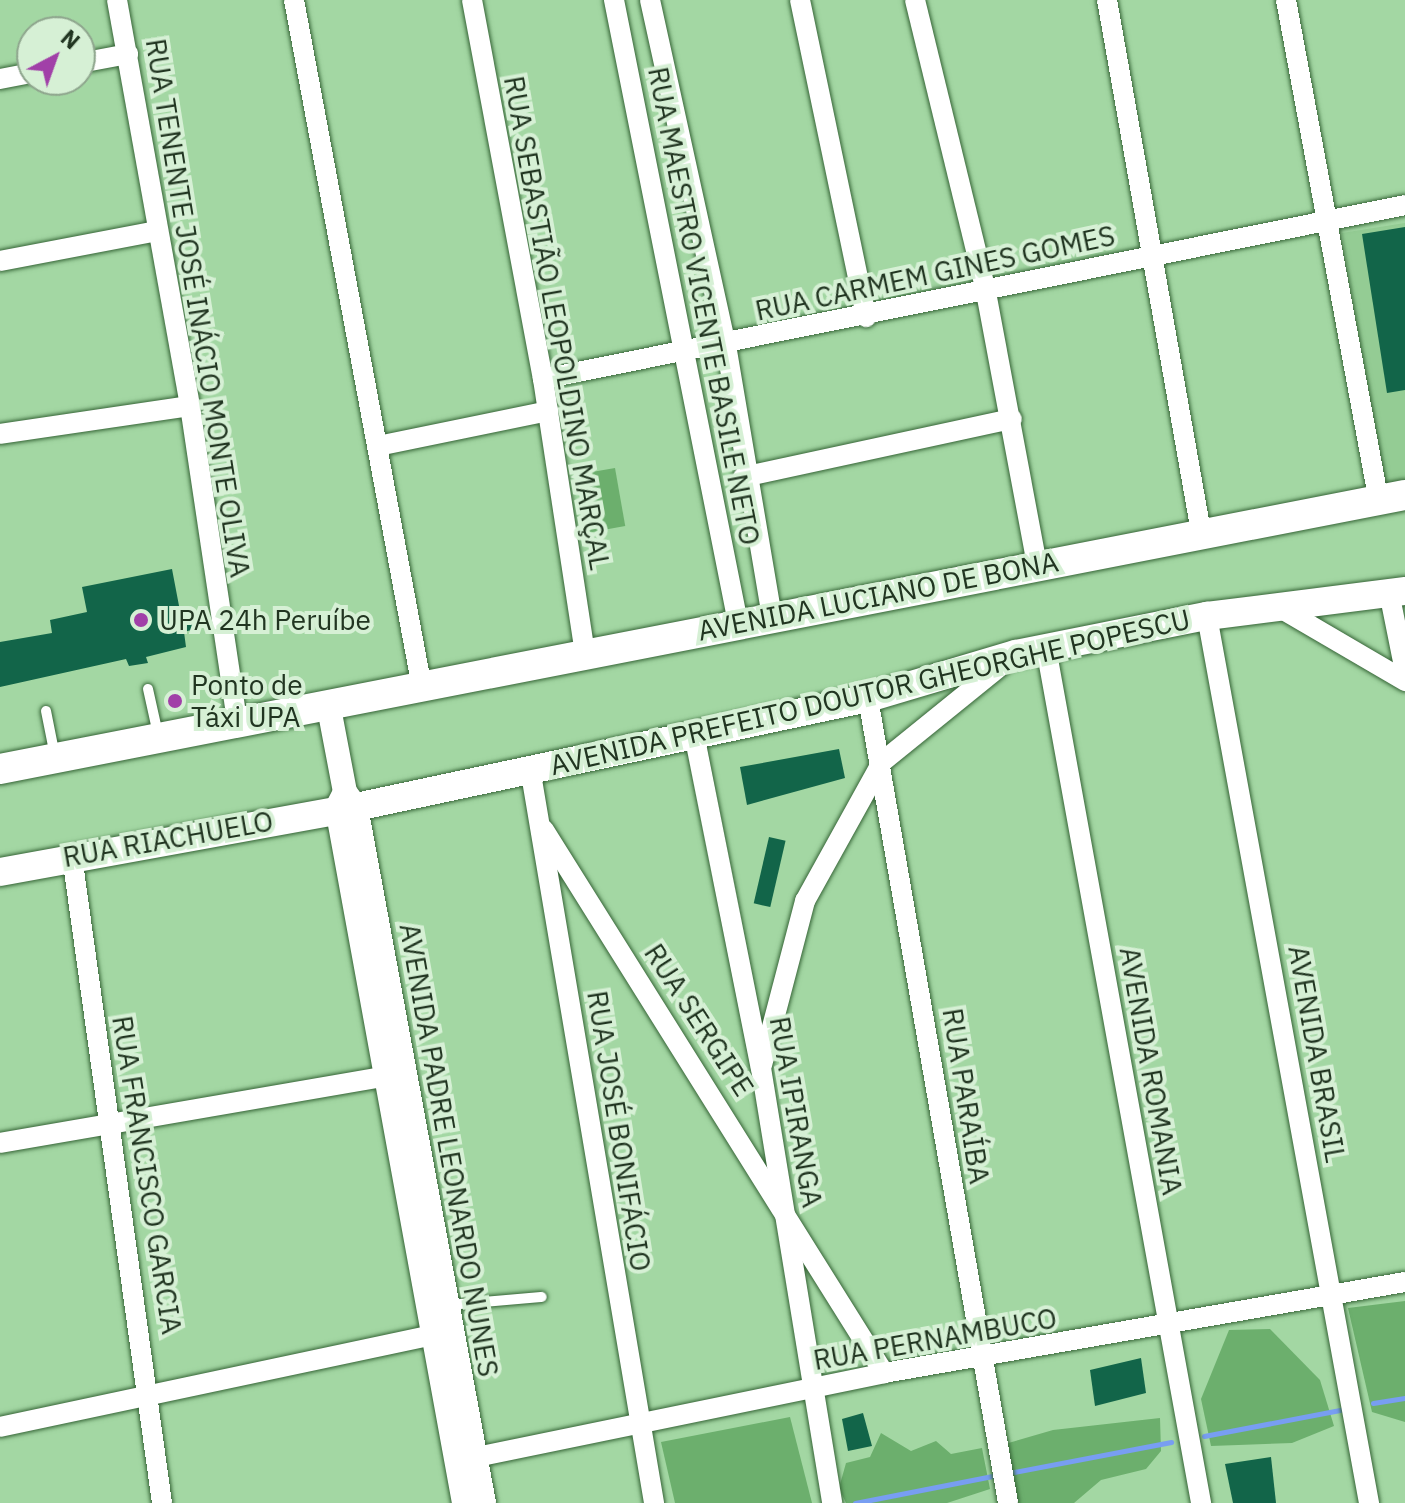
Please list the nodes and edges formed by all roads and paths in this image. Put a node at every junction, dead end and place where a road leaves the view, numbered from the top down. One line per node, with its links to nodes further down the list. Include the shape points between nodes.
1 (117, 0): 10 (street, RUA TENENTE JOSÉ INÁCIO MONTE OLIVA)
2 (294, 0): 26 (street)
3 (472, 0): 21 (street, RUA SEBASTIÃO LEOPOLDINO MARÇAL)
4 (614, 0): 20 (street, RUA MAESTRO VICENTE BASILE NETO)
5 (650, 0): 19 (street, RUA MAESTRO VICENTE BASILE NETO)
6 (800, 0): 18 (street)
7 (915, 0): 17 (street)
8 (1107, 0): 15 (street)
9 (1286, 0): 13 (street)
10 (128, 54): 11 (street); 14 (street, RUA TENENTE JOSÉ INÁCIO MONTE OLIVA)
11 (96, 60)
12 (1405, 205): 13 (street, RUA CARMEM GINES GOMES)
13 (1322, 220): 15 (street, RUA CARMEM GINES GOMES); 28 (street)
14 (157, 231): 16 (street); 22 (street, RUA TENENTE JOSÉ INÁCIO MONTE OLIVA)
15 (1150, 257): 17 (street, RUA CARMEM GINES GOMES); 29 (street)
16 (0, 261)
17 (985, 287): 18 (street, RUA CARMEM GINES GOMES); 24 (street)
18 (866, 317): 19 (street, RUA CARMEM GINES GOMES)
19 (726, 345): 20 (street, RUA CARMEM GINES GOMES); 27 (street, RUA MAESTRO VICENTE BASILE NETO)
20 (687, 353): 21 (street, RUA CARMEM GINES GOMES); 35 (street, RUA MAESTRO VICENTE BASILE NETO)
21 (543, 379): 23 (street, RUA SEBASTIÃO LEOPOLDINO MARÇAL)
22 (190, 406): 25 (street); 46 (street, RUA TENENTE JOSÉ INÁCIO MONTE OLIVA)
23 (548, 411): 26 (street); 38 (street, RUA SEBASTIÃO LEOPOLDINO MARÇAL)
24 (1012, 419): 27 (street); 30 (street)
25 (0, 434)
26 (378, 446): 41 (street)
27 (743, 477): 34 (street, RUA MAESTRO VICENTE BASILE NETO)
28 (1391, 496): 29 (main road, AVENIDA LUCIANO DE BONA)
29 (1201, 532): 30 (main road, AVENIDA LUCIANO DE BONA)
30 (1037, 565): 34 (main road, AVENIDA LUCIANO DE BONA)
31 (1397, 591): 32 (main road, AVENIDA PREFEITO DOUTOR GHEORGHE POPESCU); 39 (street)
32 (1282, 609): 33 (main road, AVENIDA PREFEITO DOUTOR GHEORGHE POPESCU); 40 (street)
33 (1207, 616): 36 (main road, AVENIDA PREFEITO DOUTOR GHEORGHE POPESCU); 63 (street, AVENIDA BRASIL)
34 (772, 618): 35 (main road, AVENIDA LUCIANO DE BONA)
35 (738, 623): 38 (main road, AVENIDA LUCIANO DE BONA)
36 (1046, 648): 37 (main road, AVENIDA PREFEITO DOUTOR GHEORGHE POPESCU); 66 (street, AVENIDA ROMANIA)
37 (1016, 654): 43 (main road, AVENIDA PREFEITO DOUTOR GHEORGHE POPESCU); 50 (street)
38 (585, 655): 41 (main road, AVENIDA LUCIANO DE BONA)
39 (1405, 671)
40 (1405, 681)
41 (422, 688): 44 (main road, AVENIDA LUCIANO DE BONA)
42 (148, 689): 48 (lane)
43 (868, 698): 47 (main road, AVENIDA PREFEITO DOUTOR GHEORGHE POPESCU); 50 (street, RUA PARAÍBA)
44 (341, 706): 46 (main road, AVENIDA LUCIANO DE BONA); 53 (street, AVENIDA PADRE LEONARDO NUNES)
45 (46, 711): 49 (lane)
46 (237, 721): 48 (main road, AVENIDA LUCIANO DE BONA)
47 (694, 734): 51 (main road, AVENIDA PREFEITO DOUTOR GHEORGHE POPESCU); 57 (street, RUA IPIRANGA)
48 (159, 737): 49 (main road, AVENIDA LUCIANO DE BONA)
49 (55, 758): 52 (main road, AVENIDA LUCIANO DE BONA)
50 (882, 762): 57 (street, via 805,901); 68 (street, RUA PARAÍBA)
51 (530, 768): 53 (main road, AVENIDA PREFEITO DOUTOR GHEORGHE POPESCU); 54 (street, RUA JOSÉ BONIFÁCIO)
52 (0, 769)
53 (346, 802): 55 (main road, RUA RIACHUELO); 58 (street, AVENIDA PADRE LEONARDO NUNES)
54 (540, 823): 61 (street, RUA SERGIPE); 72 (street, RUA JOSÉ BONIFÁCIO)
55 (72, 856): 56 (main road, RUA RIACHUELO); 59 (street, RUA FRANCISCO GARCIA)
56 (0, 872)
57 (761, 1068): 61 (street, RUA IPIRANGA)
58 (396, 1074): 59 (street); 65 (street, AVENIDA PADRE LEONARDO NUNES); 67 (street, AVENIDA PADRE LEONARDO NUNES)
59 (110, 1122): 60 (street); 71 (street, RUA FRANCISCO GARCIA)
60 (0, 1143)
61 (785, 1207): 69 (street, RUA SERGIPE); 70 (street, RUA IPIRANGA)
62 (1405, 1282): 63 (street, RUA PERNAMBUCO)
63 (1333, 1295): 66 (street, RUA PERNAMBUCO); 82 (street, AVENIDA BRASIL)
64 (542, 1297): 65 (lane)
65 (446, 1305): 67 (street, AVENIDA PADRE LEONARDO NUNES)
66 (1169, 1325): 68 (street, RUA PERNAMBUCO); 81 (street, AVENIDA ROMANIA)
67 (442, 1333): 71 (street); 74 (street, AVENIDA PADRE LEONARDO NUNES)
68 (982, 1359): 69 (street, RUA PERNAMBUCO); 80 (street, RUA PARAÍBA)
69 (884, 1373): 70 (street, RUA PERNAMBUCO)
70 (811, 1389): 72 (street, RUA PERNAMBUCO); 79 (street, RUA IPIRANGA)
71 (152, 1397): 73 (street); 75 (street, RUA FRANCISCO GARCIA)
72 (639, 1424): 74 (street, RUA PERNAMBUCO); 78 (street, RUA JOSÉ BONIFÁCIO)
73 (0, 1427)
74 (466, 1459): 76 (street, AVENIDA PADRE LEONARDO NUNES); 77 (street, AVENIDA PADRE LEONARDO NUNES)
75 (162, 1503)
76 (464, 1503)
77 (484, 1503)
78 (654, 1503)
79 (832, 1503)
80 (1008, 1503)
81 (1201, 1503)
82 (1369, 1503)

